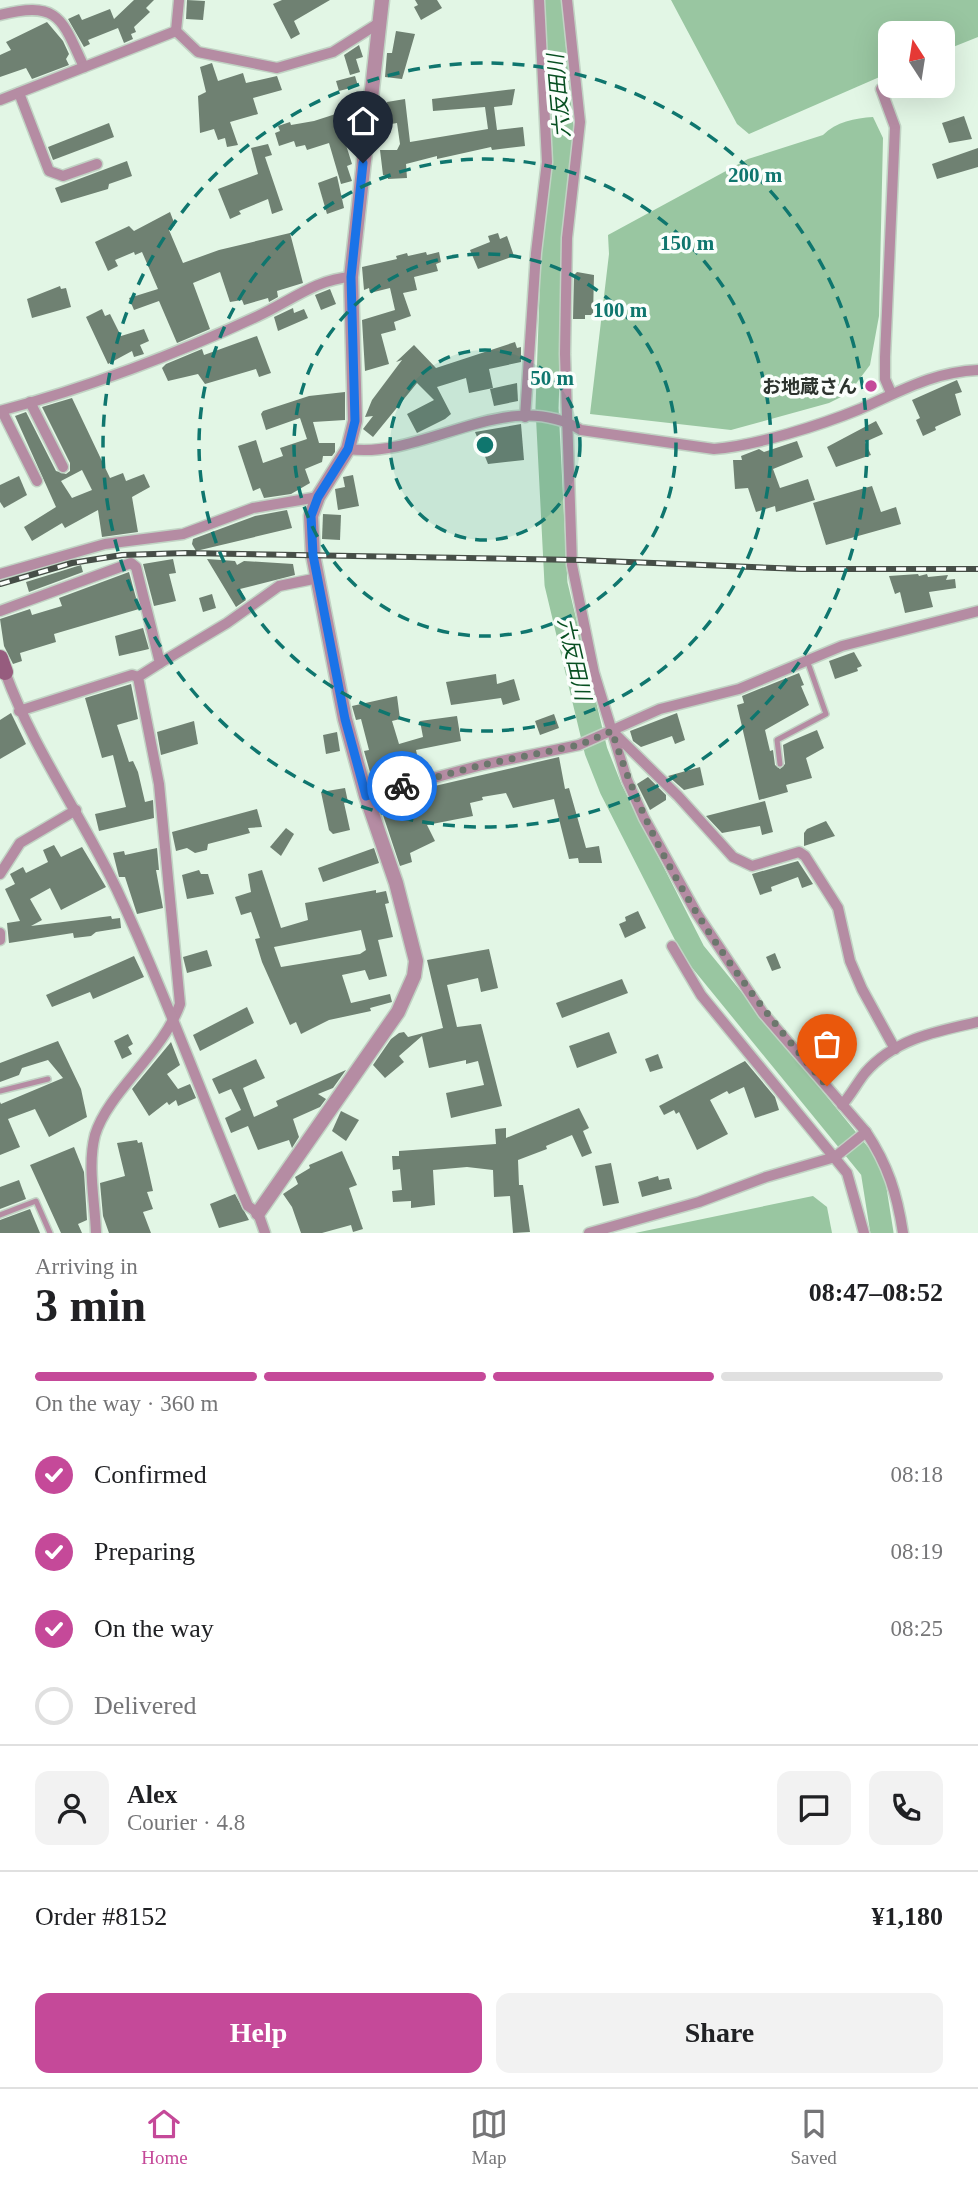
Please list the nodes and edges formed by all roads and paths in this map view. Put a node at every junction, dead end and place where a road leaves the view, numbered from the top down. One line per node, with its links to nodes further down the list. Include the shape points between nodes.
1 (179, 0): 7 (street)
2 (382, 0): 6 (street)
3 (539, 0): 18 (street, via 547,162 536,254)
4 (567, 0): 19 (street, via 580,122 567,238)
5 (0, 15): 8 (street, via 44,3 61,19)
6 (379, 23): 7 (street, via 333,52 277,68 198,52); 13 (street)
7 (176, 31): 8 (street)
8 (85, 67): 9 (street)
9 (19, 93): 11 (street); 12 (street, via 49,171 63,176)
10 (884, 98): 15 (street, via 895,127 885,358 885,379)
11 (0, 100)
12 (97, 164)
13 (351, 277): 16 (street, via 314,286 258,316 110,376); 20 (street, via 355,421)
14 (978, 370): 15 (street, via 934,376)
15 (891, 393): 19 (street, via 844,415 714,449 580,430)
16 (30, 402): 17 (street); 21 (street)
17 (1, 411): 22 (street)
18 (528, 417): 19 (street); 20 (street, via 482,422 370,452)
19 (564, 421): 33 (street, via 572,565 594,673)
20 (348, 449): 23 (street)
21 (63, 467)
22 (37, 481)
23 (318, 497): 24 (street, via 253,508 183,534 105,544); 25 (street, via 311,516)
24 (0, 574)
25 (318, 578): 29 (street, via 279,586); 35 (street, via 345,719)
26 (0, 611): 29 (street, via 131,563 136,567)
27 (978, 611): 28 (street, via 891,631)
28 (807, 660): 33 (street, via 739,689 660,709); 34 (lane, via 826,714 777,740)
29 (160, 663): 31 (street)
30 (2, 668): 32 (street)
31 (138, 677): 32 (street, via 132,675); 42 (street, via 170,869 180,1003)
32 (19, 710): 36 (street)
33 (612, 731): 35 (street, via 579,745); 43 (street, via 733,857 752,866 799,852 805,856 838,908 850,961); 46 (street, via 644,818 697,914 763,1013)
34 (780, 764)
35 (366, 796): 49 (street, via 396,883 416,961 414,976 398,1012)
36 (76, 810): 37 (street, via 20,844); 42 (street, via 117,892)
37 (0, 874)
38 (0, 933): 39 (street)
39 (0, 940)
40 (672, 946): 48 (street, via 701,995)
41 (978, 1022): 43 (street, via 920,1034)
42 (172, 1026): 49 (street, via 248,1206); 52 (street, via 100,1121 91,1158)
43 (895, 1049): 46 (street, via 865,1073)
44 (48, 1079): 45 (lane)
45 (0, 1091)
46 (842, 1105): 47 (street)
47 (865, 1133): 48 (street); 56 (street, via 891,1174)
48 (838, 1155): 54 (street); 55 (street)
49 (258, 1213): 53 (street)
50 (0, 1215): 51 (lane, via 36,1201)
51 (50, 1233)
52 (96, 1233)
53 (265, 1233)
54 (589, 1233)
55 (864, 1233)
56 (902, 1233)

